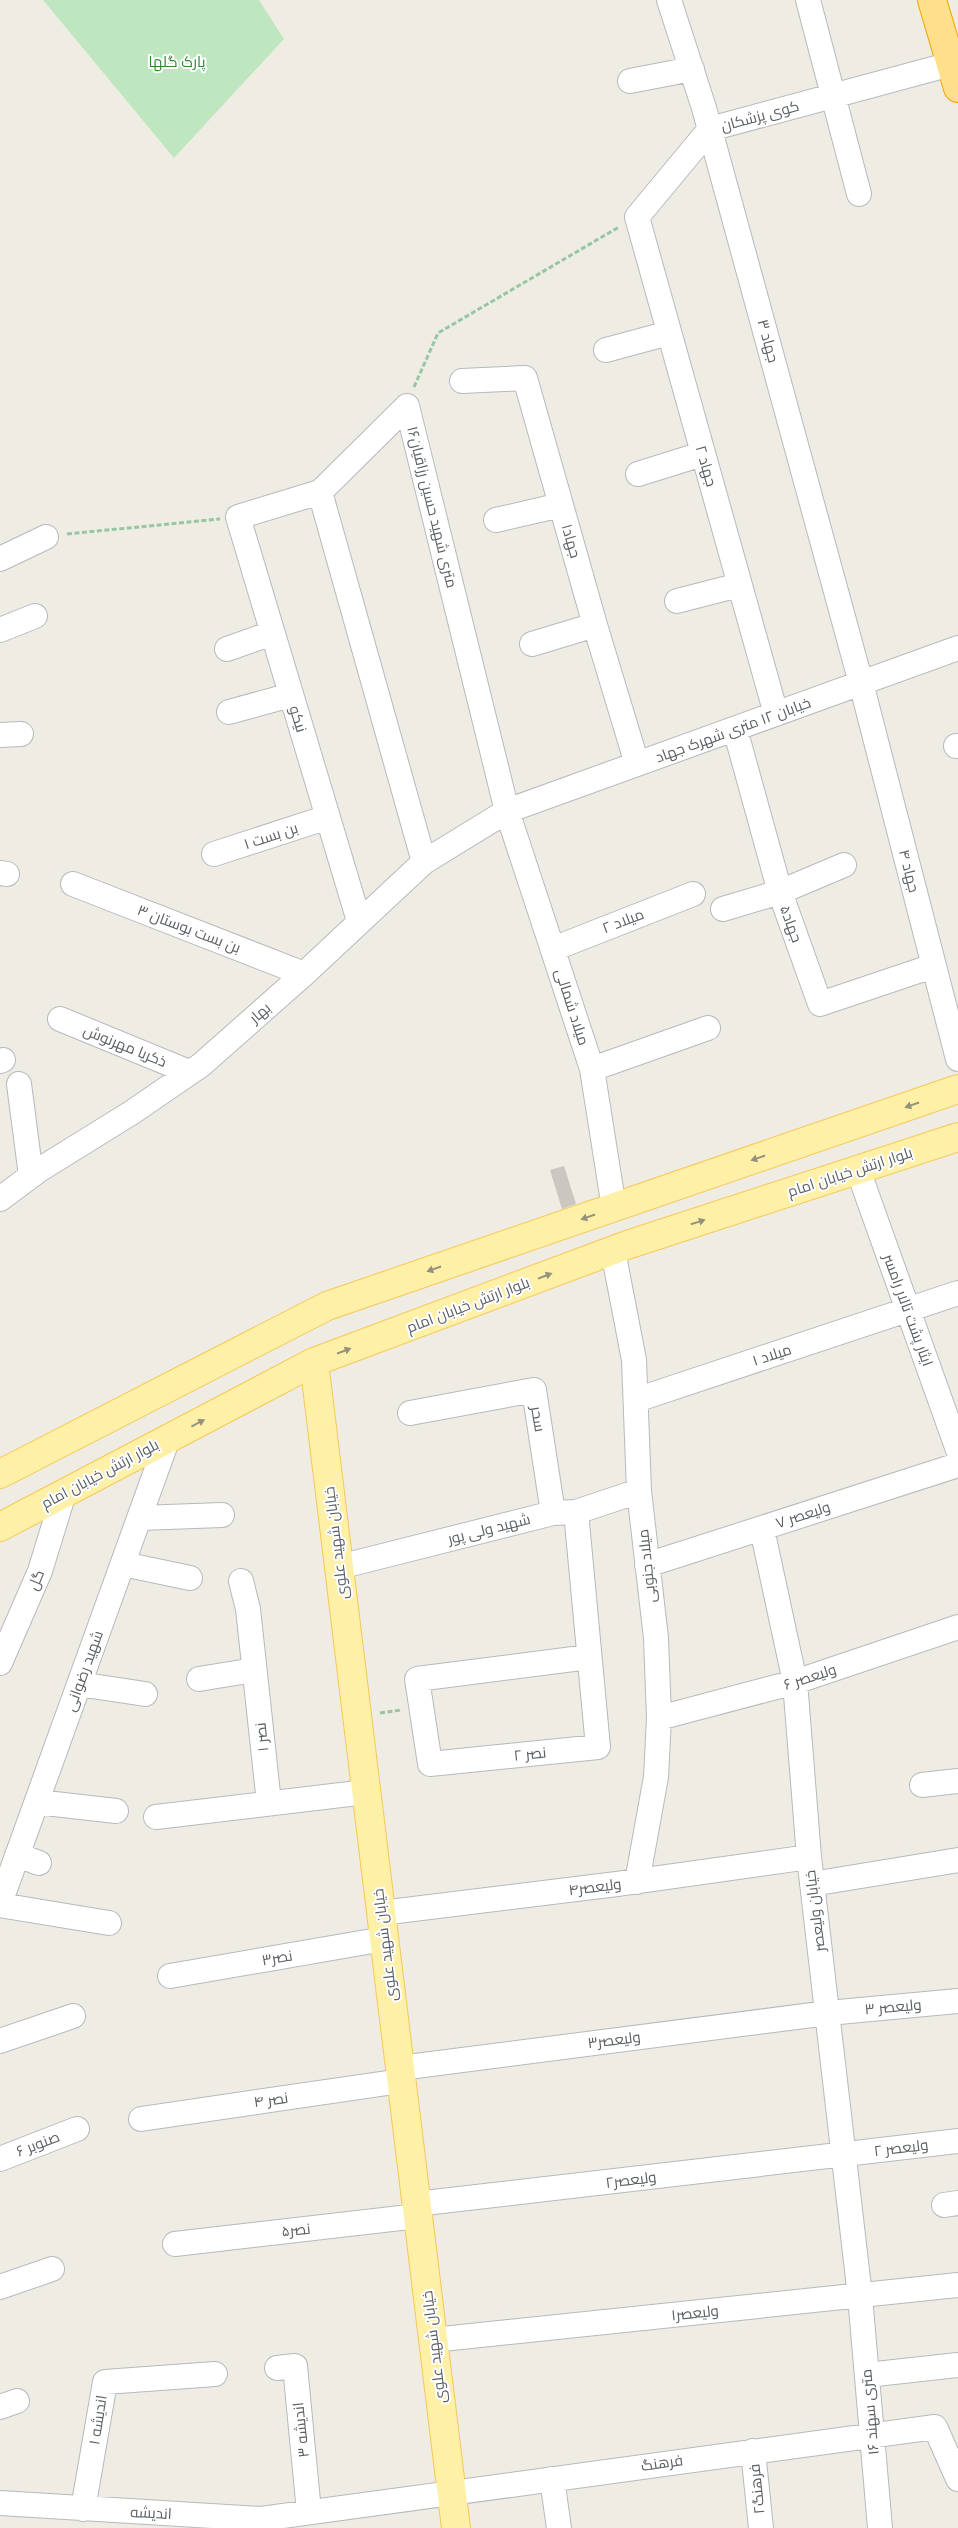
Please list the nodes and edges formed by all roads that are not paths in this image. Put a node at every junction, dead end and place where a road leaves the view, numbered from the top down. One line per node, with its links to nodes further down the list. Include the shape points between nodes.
1 (669, 0): 4 (street, جهاد ۳)
2 (808, 0): 7 (street)
3 (932, 0): 5 (highway)
4 (692, 70): 6 (street); 8 (street, جهاد ۳)
5 (954, 76): 7 (street, کوی پزشکان)
6 (630, 81)
7 (834, 95): 8 (street, کوی پزشکان); 9 (street)
8 (710, 129): 10 (street, کوی پزشکان); 31 (street, جهاد ۳)
9 (859, 194)
10 (637, 217): 11 (street, جهاد ۲)
11 (669, 333): 12 (street); 14 (street, جهاد ۲)
12 (606, 350)
13 (462, 381): 17 (street, جهاد۱, via 525,378)
14 (702, 454): 15 (street); 22 (street, جهاد ۲)
15 (638, 474)
16 (320, 492): 18 (street, ۱۶متری شهید حسین رزاقیان); 37 (street, ۱۶متری شهید حسین رزاقیان, via 407,406); 40 (street)
17 (561, 505): 19 (street); 25 (street, جهاد۱)
18 (238, 517): 27 (street, نیکو)
19 (496, 520)
20 (46, 536): 21 (street)
21 (0, 559)
22 (739, 585): 23 (street); 34 (street, جهاد ۲)
23 (677, 601)
24 (35, 616): 26 (street)
25 (595, 625): 28 (street); 36 (street, جهاد۱)
26 (0, 630)
27 (272, 633): 30 (street); 32 (street, نیکو)
28 (532, 644)
29 (958, 648): 31 (street, خیابان ۱۲ متری شهرک جهاد)
30 (227, 649)
31 (861, 683): 34 (street, خیابان ۱۲ متری شهرک جهاد); 48 (street, جهاد ۴)
32 (291, 696): 33 (street); 38 (street, نیکو)
33 (229, 712)
34 (776, 714): 35 (street, خیابان ۱۲ متری شهرک جهاد)
35 (735, 729): 36 (street, خیابان ۱۲ متری شهرک جهاد); 43 (street, جهاد۵)
36 (637, 764): 37 (street, خیابان ۱۲ متری شهرک جهاد)
37 (507, 811): 40 (street, بهار); 47 (street, میلاد شمالی)
38 (328, 817): 39 (street, بن بست ۱); 46 (street, نیکو)
39 (214, 854)
40 (424, 862): 46 (street, بهار)
41 (844, 865): 43 (street)
42 (73, 884): 49 (street, بن بست بوستان ۳)
43 (780, 892): 45 (street); 48 (street, جهاد۵, via 820,1004)
44 (694, 894): 47 (street, میلاد ۲)
45 (723, 909)
46 (359, 921): 49 (street, بهار)
47 (553, 949): 53 (street, میلاد شمالی)
48 (933, 966): 52 (street, جهاد ۴)
49 (304, 974): 54 (street, بهار)
50 (60, 1019): 54 (street, ذکریا مهرنوش)
51 (708, 1028): 53 (street)
52 (958, 1059)
53 (592, 1069): 61 (street, میلاد شمالی)
54 (190, 1072): 59 (street, بهار)
55 (19, 1084): 59 (street)
56 (958, 1089): 61 (main road, one-way to 61)
57 (958, 1137): 58 (main road, بلوار ارتش خیابان امام)
58 (858, 1170): 62 (main road, بلوار ارتش خیابان امام, one-way to 58); 64 (street, ایثار پشت تالار رامسر)
59 (31, 1176): 60 (street, بهار)
60 (0, 1199)
61 (614, 1208): 71 (main road, one-way to 71, via 327,1306)
62 (613, 1251): 65 (main road, بلوار ارتش خیابان امام, one-way to 62); 66 (street, میلاد جنوبی, via 634,1360)
63 (958, 1293): 64 (street, میلاد ۱)
64 (908, 1309): 66 (street, میلاد ۱); 69 (street, ایثار پشت تالار رامسر)
65 (314, 1362): 68 (main road, بلوار ارتش خیابان امام, one-way to 65); 81 (main road, خیابان شهید علوی)
66 (636, 1400): 72 (street, میلاد جنوبی)
67 (410, 1412): 74 (street, سحر, via 534,1390)
68 (168, 1438): 73 (main road, بلوار ارتش خیابان امام); 76 (street, شهید رضوانی)
69 (958, 1450)
70 (958, 1465): 78 (street, ولیعصر ۷)
71 (0, 1474)
72 (639, 1492): 74 (street, شهید ولی پور); 80 (street, میلاد جنوبی)
73 (64, 1493): 77 (main road, بلوار ارتش خیابان امام); 86 (street, گل, via 40,1571)
74 (564, 1513): 81 (street, شهید ولی پور); 85 (street, نصر ۲)
75 (222, 1515): 76 (street)
76 (140, 1518): 79 (street, شهید رضوانی)
77 (0, 1527)
78 (762, 1529): 80 (street, ولیعصر ۷); 89 (street, خیابان ولیعصر)
79 (123, 1564): 82 (street); 90 (street, شهید رضوانی)
80 (648, 1565): 92 (street, میلاد جنوبی, via 656,1638)
81 (339, 1567): 95 (main road, خیابان شهید علوی)
82 (190, 1578)
83 (241, 1580): 87 (street, نصر ۱, via 248,1609)
84 (958, 1627): 89 (street, ولیعصر ۶)
85 (589, 1657): 85 (street, نصر ۲, via 417,1680 430,1764 598,1747)
86 (0, 1663)
87 (254, 1670): 88 (street); 97 (street, نصر ۱)
88 (199, 1679)
89 (795, 1682): 92 (street, ولیعصر ۶); 100 (street, خیابان ولیعصر)
90 (79, 1684): 91 (street); 96 (street, شهید رضوانی)
91 (145, 1694)
92 (659, 1718): 102 (street, میلاد جنوبی, via 656,1777)
93 (958, 1781): 94 (street)
94 (922, 1785)
95 (366, 1792): 97 (street); 105 (main road, خیابان شهید علوی)
96 (37, 1802): 98 (street); 104 (street, شهید رضوانی, via 28,1859)
97 (269, 1803): 99 (street)
98 (116, 1811)
99 (156, 1817)
100 (809, 1857): 102 (street, ولیعصر۴); 103 (street, خیابان ولیعصر)
101 (958, 1860): 103 (street)
102 (637, 1882): 105 (street, ولیعصر۴)
103 (812, 1884): 110 (street, خیابان ولیعصر)
104 (0, 1904): 106 (street)
105 (381, 1913): 107 (main road, خیابان شهید علوی)
106 (109, 1922)
107 (384, 1940): 108 (street, نصر۳); 113 (main road, خیابان شهید علوی)
108 (170, 1976)
109 (958, 2001): 110 (street, ولیعصر ۳)
110 (828, 2013): 113 (street, ولیعصر۳); 117 (street, خیابان ولیعصر)
111 (73, 2016): 112 (street)
112 (0, 2041)
113 (400, 2074): 114 (street, نصر ۴); 119 (main road, خیابان شهید علوی)
114 (141, 2119)
115 (77, 2129): 118 (street, صنوبر ۶)
116 (958, 2141): 117 (street, ولیعصر ۲)
117 (845, 2155): 119 (street, ولیعصر۲); 124 (street, خیابان ولیعصر)
118 (0, 2159)
119 (417, 2210): 120 (street, نصر۵); 125 (main road, خیابان شهید علوی)
120 (175, 2244)
121 (52, 2270): 123 (street)
122 (958, 2285): 124 (street, ولیعصر۱)
123 (0, 2287)
124 (860, 2296): 125 (street, ولیعصر۱); 129 (street, ۱۶ متری سهند)
125 (433, 2340): 134 (main road, خیابان شهید علوی)
126 (958, 2365): 129 (street)
127 (277, 2368): 137 (street, اندیشه ۳, via 295,2366)
128 (215, 2374): 136 (street, اندیشه ۱, via 105,2382)
129 (867, 2375): 130 (street, ۱۶ متری سهند)
130 (872, 2434): 131 (street, فرهنگ); 132 (street, فرهنگ, via 935,2427); 142 (street, ۱۶ متری سهند)
131 (753, 2450): 133 (street, فرهنگ); 141 (street, فرهنگ۲)
132 (957, 2475)
133 (552, 2479): 134 (street, فرهنگ); 140 (street)
134 (451, 2493): 137 (street, اندیشه); 139 (main road, خیابان شهید علوی)
135 (0, 2502): 136 (street, اندیشه)
136 (83, 2509): 138 (street, اندیشه)
137 (309, 2512): 138 (street, اندیشه)
138 (261, 2524)
139 (456, 2528)
140 (559, 2528)
141 (762, 2528)
142 (880, 2528)

